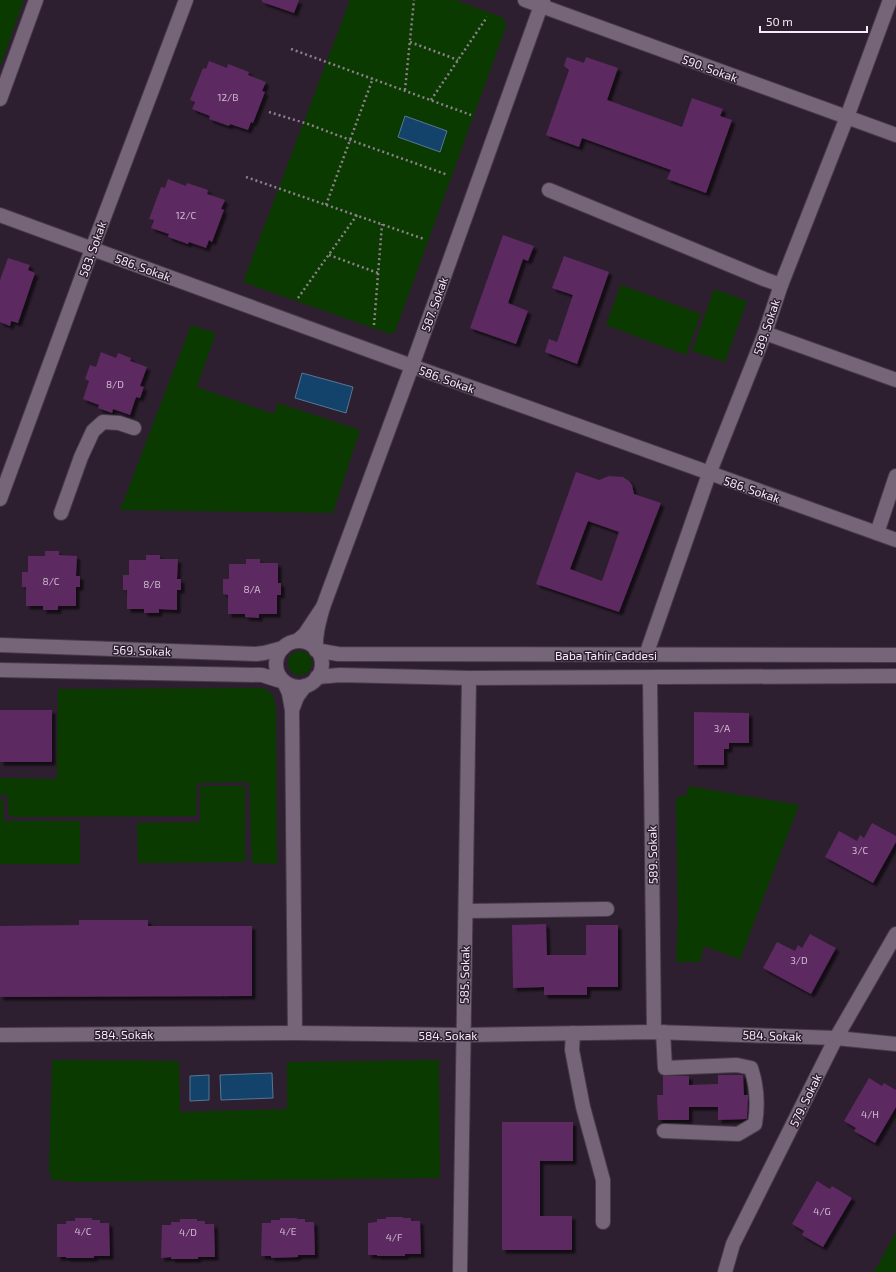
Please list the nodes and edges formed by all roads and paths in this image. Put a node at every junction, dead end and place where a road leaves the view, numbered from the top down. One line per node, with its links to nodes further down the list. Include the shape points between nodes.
1 (36, 0): 13 (street)
2 (186, 0): 28 (street, 583. Sokak)
3 (414, 0): 8 (path)
4 (525, 0): 6 (street, 590. Sokak)
5 (890, 0): 17 (street, 589. Sokak)
6 (542, 3): 17 (street, 590. Sokak); 35 (street, 587. Sokak)
7 (487, 17): 10 (path)
8 (410, 42): 10 (path); 12 (path)
9 (291, 49): 11 (path)
10 (458, 60): 14 (path)
11 (373, 78): 12 (path); 19 (path)
12 (405, 90): 14 (path)
13 (0, 99)
14 (431, 100): 16 (path)
15 (269, 112): 19 (path)
16 (471, 115)
17 (847, 117): 18 (street, 590. Sokak); 31 (street, 589. Sokak)
18 (896, 135)
19 (350, 140): 20 (path); 23 (path)
20 (448, 175)
21 (246, 177): 23 (path)
22 (549, 190): 31 (street)
23 (326, 205): 25 (path)
24 (0, 215): 28 (street, 586. Sokak)
25 (357, 216): 26 (path); 29 (path)
26 (382, 224): 27 (path); 30 (path)
27 (424, 239)
28 (92, 249): 35 (street, 586. Sokak); 40 (street, 583. Sokak)
29 (329, 255): 30 (path); 32 (path)
30 (378, 273): 33 (path)
31 (781, 285): 34 (street, 589. Sokak)
32 (298, 298)
33 (374, 325)
34 (765, 333): 36 (street); 38 (street, 589. Sokak)
35 (412, 366): 38 (street, 586. Sokak); 44 (street, 587. Sokak)
36 (896, 380)
37 (134, 428): 41 (street, via 119,423 103,422 93,431)
38 (709, 474): 42 (street, 586. Sokak); 49 (street, 589. Sokak)
39 (896, 476): 42 (street)
40 (0, 499)
41 (61, 513)
42 (877, 533): 43 (street, 586. Sokak)
43 (896, 540)
44 (323, 607): 45 (street, via 305,634); 48 (street)
45 (297, 641): 47 (street); 48 (street, via 311,645)
46 (0, 645): 47 (street, 569. Sokak, via 256,654)
47 (283, 648): 56 (street, via 278,653 276,669)
48 (316, 650): 49 (street, Baba Tahir Caddesi, via 338,654); 53 (street, via 321,663)
49 (646, 655): 50 (street, Baba Tahir Caddesi)
50 (896, 655)
51 (0, 670): 56 (street, via 262,675)
52 (896, 676): 55 (street, Baba Tahir Caddesi)
53 (317, 677): 54 (street, Baba Tahir Caddesi, via 340,675); 57 (street)
54 (469, 678): 55 (street, Baba Tahir Caddesi); 60 (street, 585. Sokak)
55 (650, 678): 62 (street, 589. Sokak)
56 (284, 682): 57 (street, via 298,687); 58 (street)
57 (306, 686): 58 (street, via 297,697)
58 (292, 710): 63 (street)
59 (607, 908): 60 (street)
60 (466, 911): 66 (street, 585. Sokak)
61 (896, 934): 67 (street, 579. Sokak)
62 (658, 1032): 64 (street, 584. Sokak); 67 (street, 584. Sokak); 69 (street, 589. Sokak, via 665,1068 738,1065 751,1068 755,1080 757,1110 755,1124 738,1134)
63 (295, 1033): 65 (street, 584. Sokak); 66 (street, 584. Sokak)
64 (573, 1033): 66 (street, 584. Sokak); 70 (street, via 572,1050 583,1107 603,1180)
65 (0, 1035)
66 (464, 1035): 71 (street, 585. Sokak)
67 (836, 1038): 68 (street, 584. Sokak); 72 (street, 579. Sokak, via 733,1244)
68 (896, 1044)
69 (664, 1131)
70 (603, 1222)
71 (460, 1272)
72 (726, 1272)

